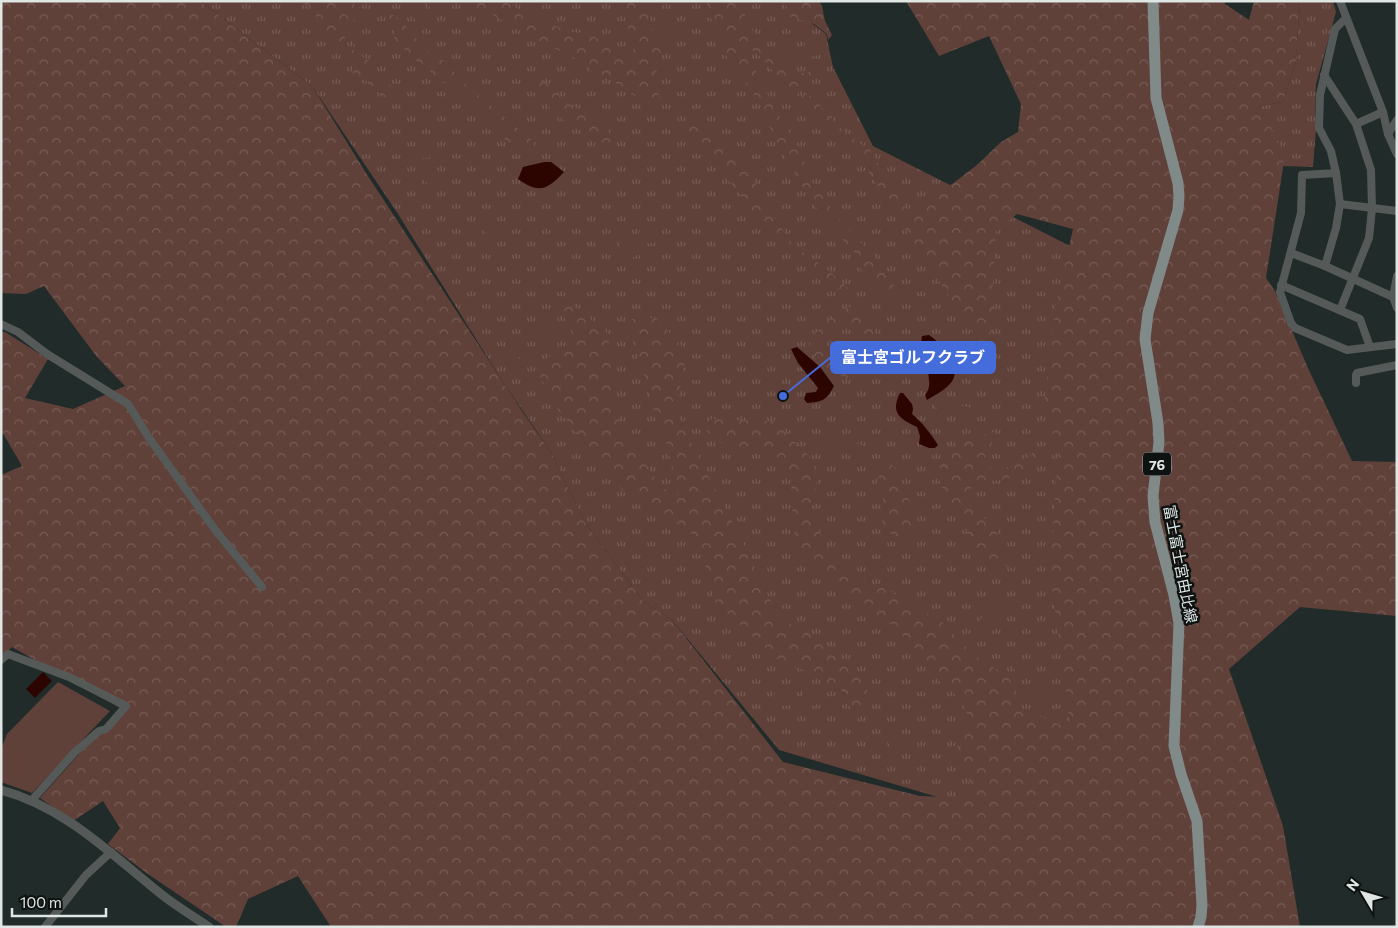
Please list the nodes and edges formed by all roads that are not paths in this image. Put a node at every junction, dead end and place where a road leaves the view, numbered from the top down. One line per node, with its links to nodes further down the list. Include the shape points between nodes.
1 (1153, 1): 34 (main road, 富士富士宮由比線 / 76, via 1156,98 1179,196 1178,210 1148,313 1145,339 1158,433 1153,496 1155,522 1179,623 1174,746 1197,821 1202,905)
2 (1340, 1): 3 (street)
3 (1346, 18): 4 (street, via 1335,29); 5 (street)
4 (1324, 75): 7 (street); 10 (street, via 1320,128 1331,151)
5 (1383, 112): 7 (street); 8 (street)
6 (1397, 120): 8 (street)
7 (1356, 124): 12 (street, via 1371,170)
8 (1388, 134): 9 (street)
9 (1397, 154)
10 (1336, 173): 11 (street); 14 (street, via 1302,175 1301,213)
11 (1340, 204): 12 (street); 15 (street)
12 (1372, 208): 13 (street); 17 (street, via 1369,238)
13 (1397, 211)
14 (1291, 253): 15 (street); 18 (street)
15 (1325, 266): 17 (street)
16 (1397, 276): 19 (street)
17 (1352, 279): 19 (street); 21 (street)
18 (1281, 284): 21 (street); 24 (street, via 1280,292 1295,328 1347,350)
19 (1395, 296): 20 (street)
20 (1397, 308)
21 (1340, 310): 24 (street, via 1360,319)
22 (1, 324): 27 (street, via 128,404 216,531)
23 (1397, 344): 24 (street)
24 (1370, 347)
25 (1397, 365): 26 (street, via 1357,373)
26 (1356, 383)
27 (262, 587)
28 (1, 660): 30 (street, via 8,654 69,677 126,706 106,729 74,753)
29 (1, 790): 30 (street)
30 (32, 800): 31 (street, via 74,824)
31 (112, 852): 32 (street, via 86,875); 33 (street, via 163,896)
32 (45, 927)
33 (209, 927)
34 (1198, 927)

